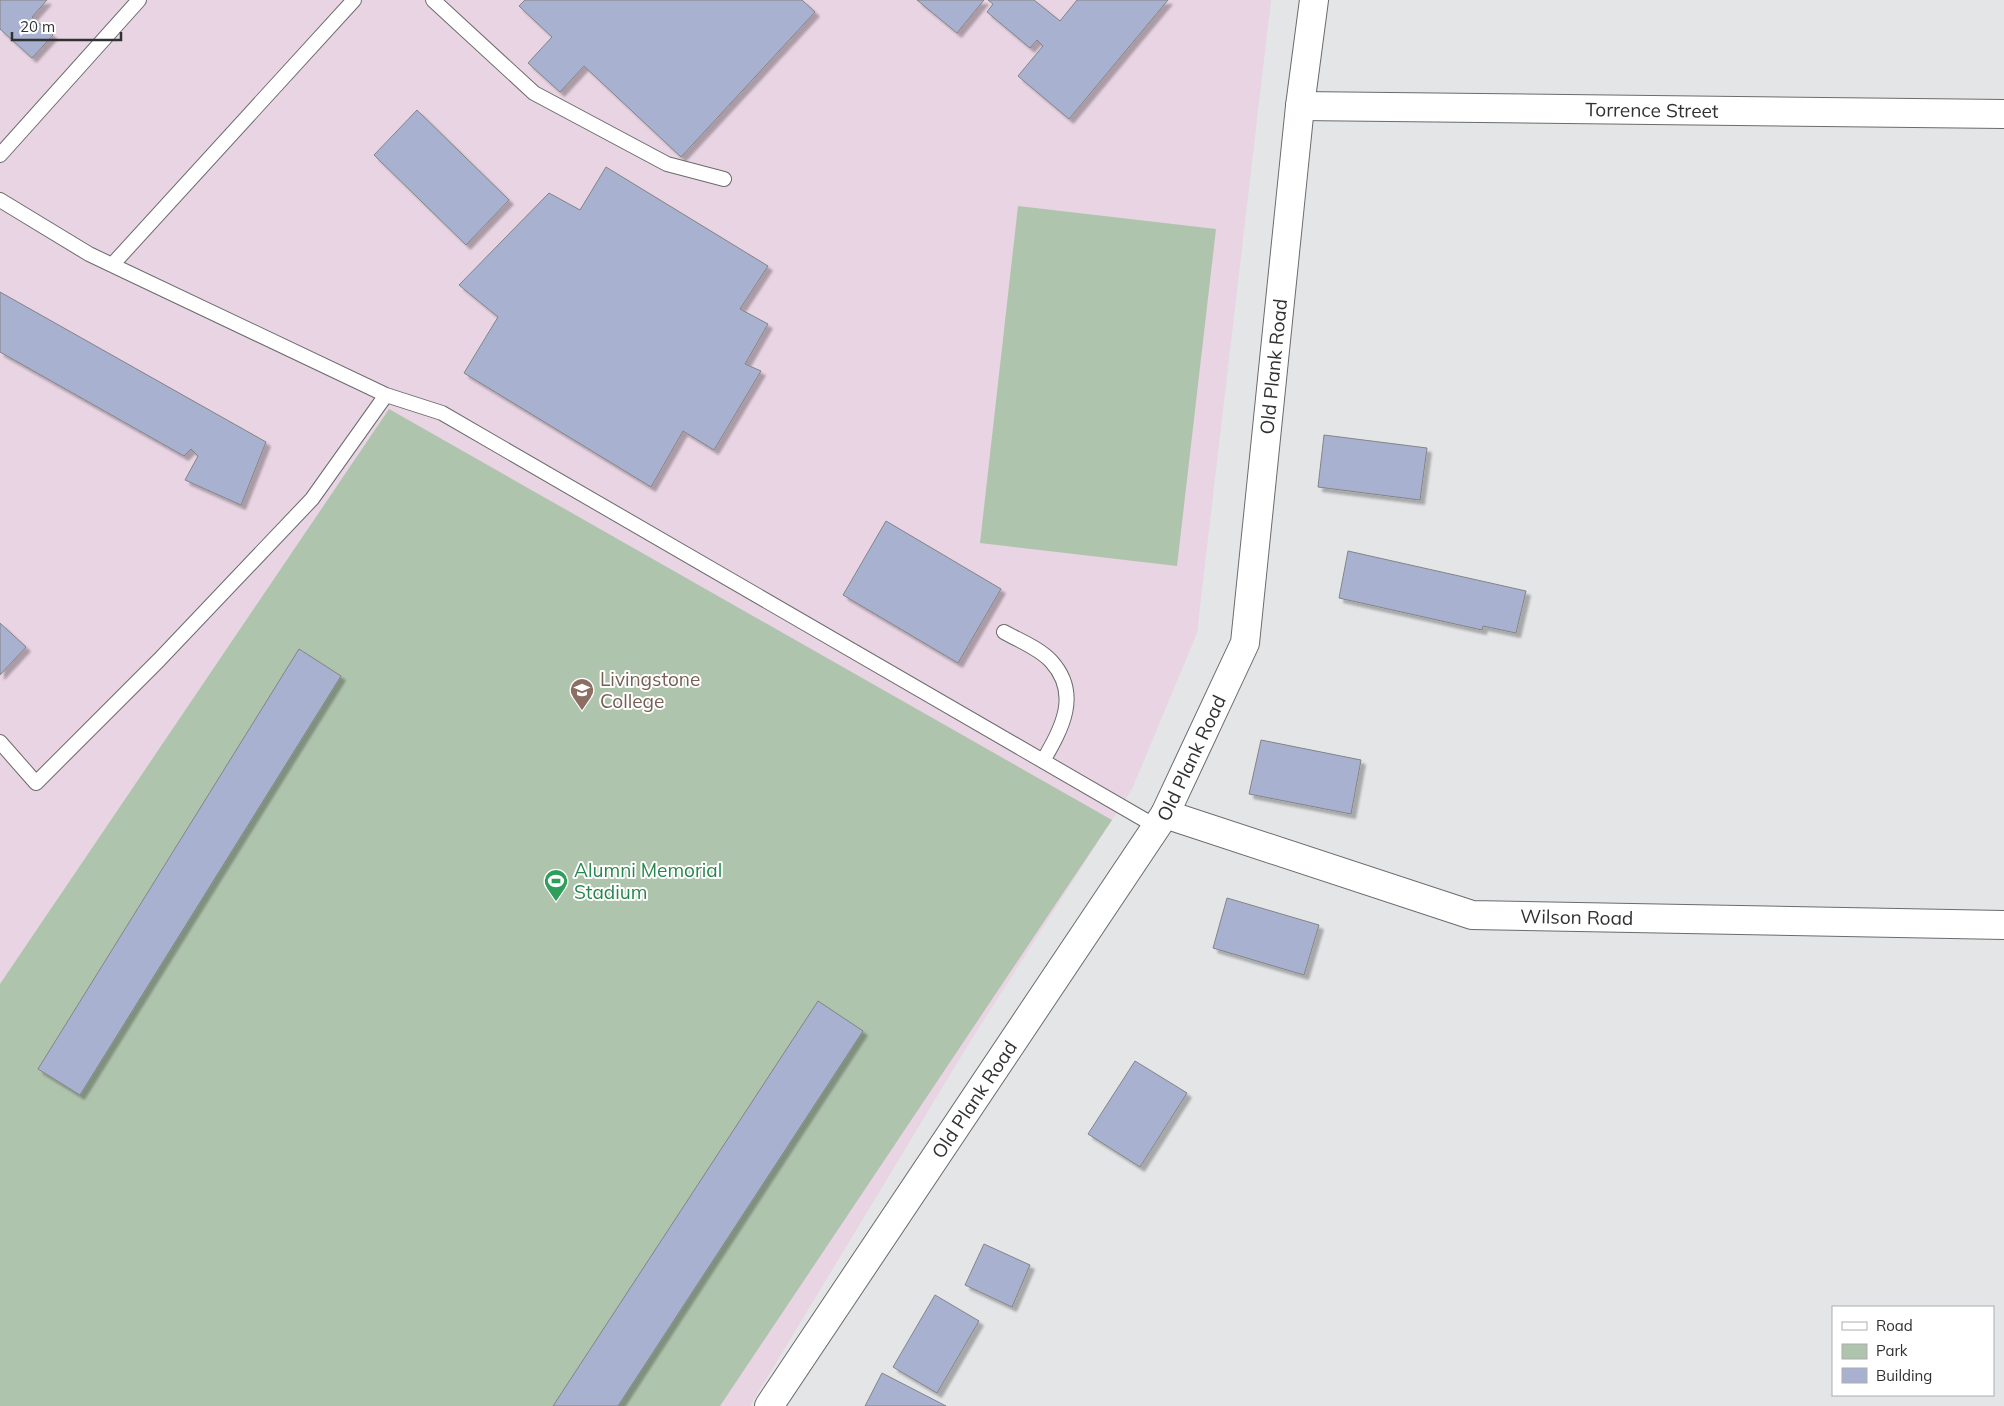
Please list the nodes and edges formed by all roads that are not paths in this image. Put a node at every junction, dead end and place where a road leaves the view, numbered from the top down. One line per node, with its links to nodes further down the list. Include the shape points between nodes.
1 (139, 0): 7 (lane)
2 (354, 0): 10 (lane)
3 (433, 0): 8 (lane, via 534,93 667,164)
4 (1317, 4): 5 (street, Old Plank Road)
5 (1300, 106): 6 (street, Torrence Street); 15 (street, Old Plank Road, via 1245,642)
6 (2004, 114)
7 (0, 155)
8 (724, 179)
9 (0, 200): 10 (lane)
10 (112, 265): 11 (lane)
11 (386, 394): 13 (lane, via 312,499 36,783); 14 (lane, via 442,413)
12 (1004, 632): 14 (lane, via 1050,660 1068,695 1062,727)
13 (0, 742)
14 (1043, 761): 15 (lane)
15 (1161, 821): 16 (street, Wilson Road, via 1472,915); 17 (street, Old Plank Road)
16 (2004, 925)
17 (769, 1406)

